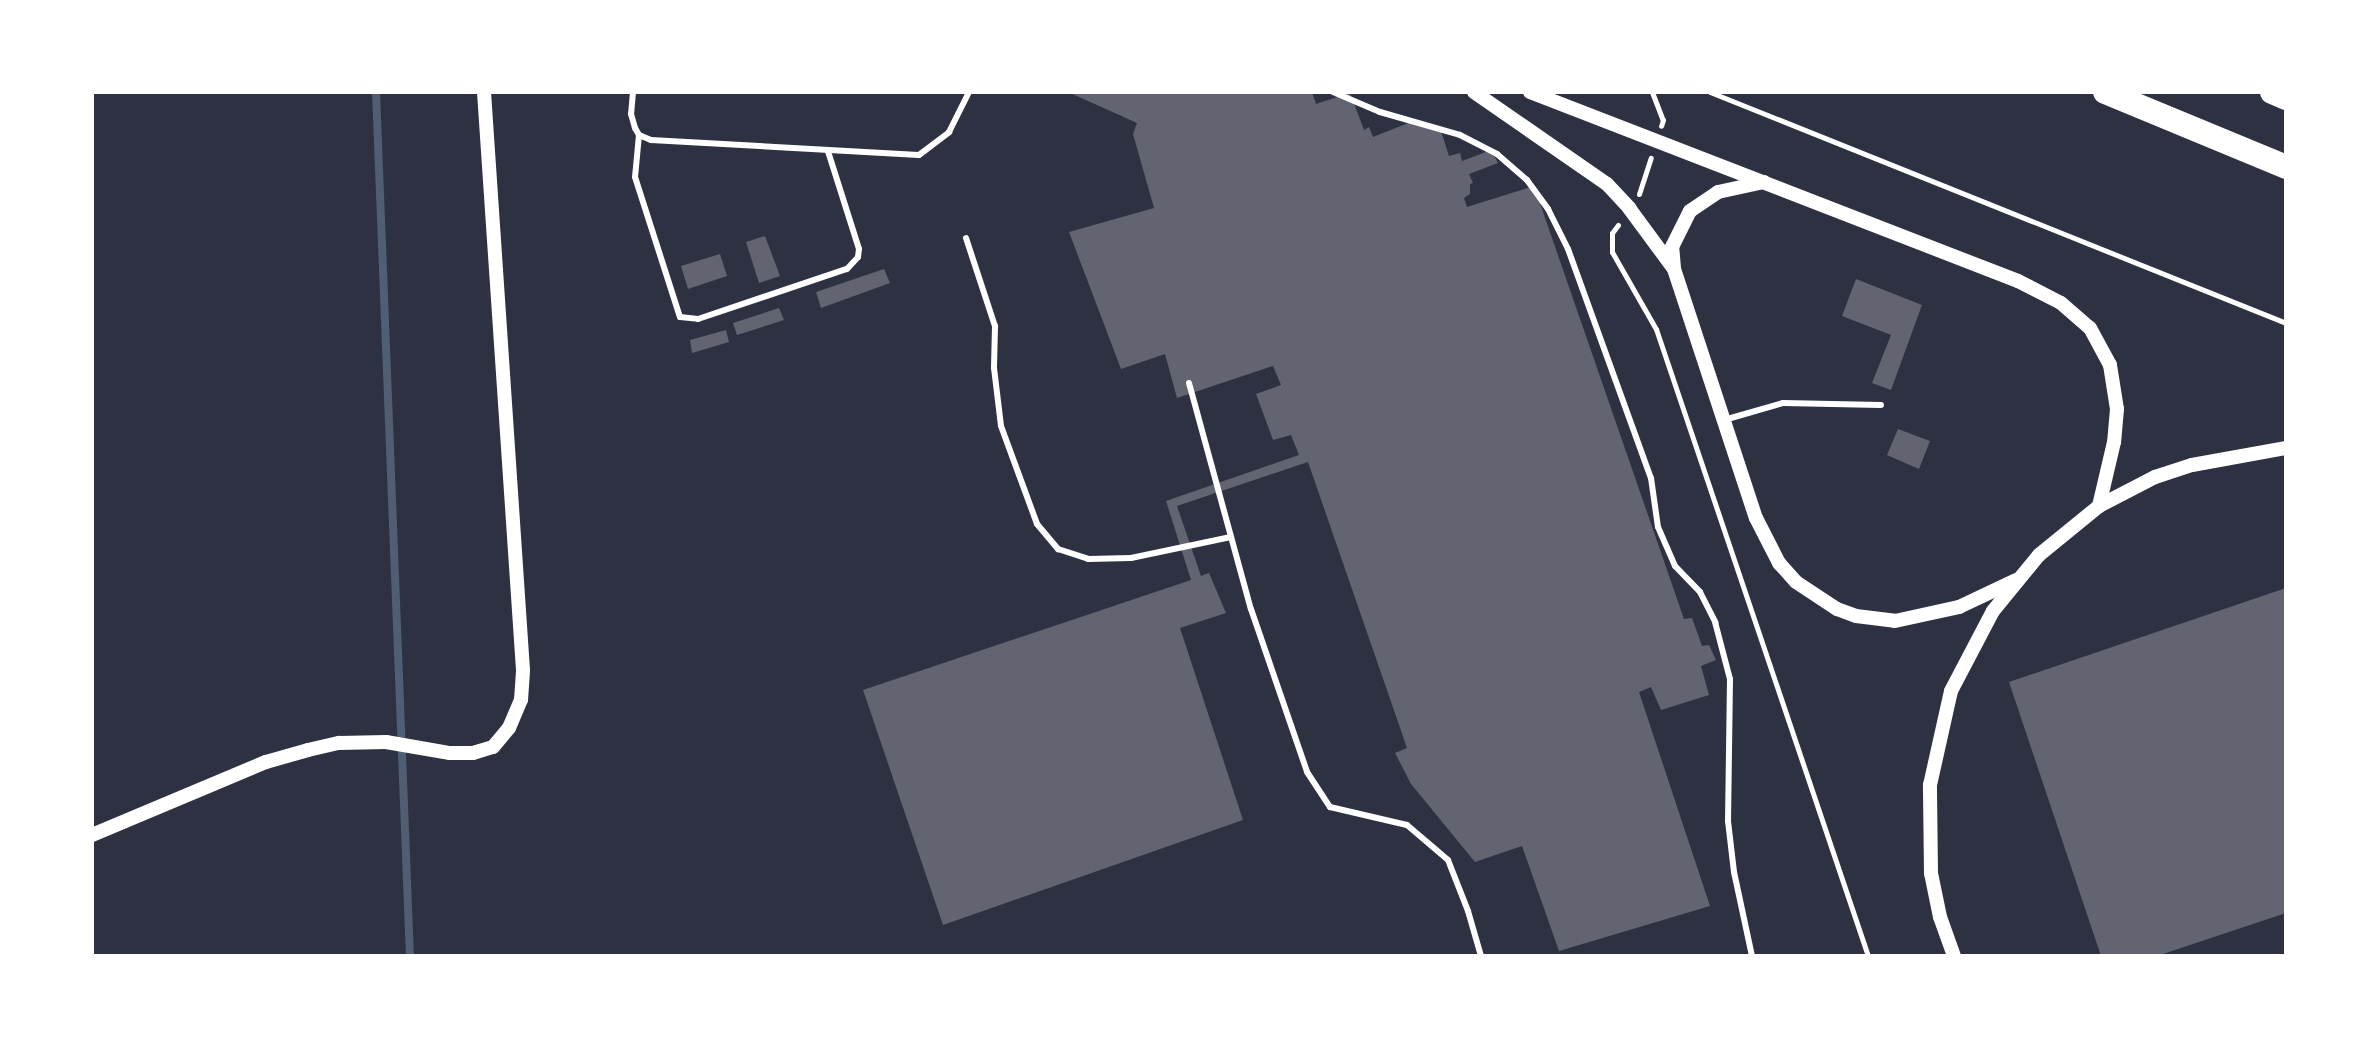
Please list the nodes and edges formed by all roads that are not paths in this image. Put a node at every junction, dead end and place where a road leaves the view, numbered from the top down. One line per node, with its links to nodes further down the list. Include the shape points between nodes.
1 (484, 92): 23 (street, via 523,670 521,700 509,728 493,747 473,753 386,742 339,743 266,762)
2 (633, 92): 10 (lane, via 631,114)
3 (969, 92): 11 (lane, via 949,132 919,155)
4 (1333, 92): 25 (lane, via 1460,135 1497,154 1527,180 1568,249 1651,478 1658,527 1675,566 1700,592 1719,636 1730,679 1728,821)
5 (1474, 92): 15 (street, via 1607,184)
6 (1530, 92): 13 (street)
7 (2105, 92): 12 (highway)
8 (2272, 92): 9 (highway)
9 (2286, 98)
10 (639, 135): 11 (lane); 11 (lane, via 635,177 680,317 698,319 847,269 858,257)
11 (828, 151)
12 (2286, 167)
13 (1765, 182): 15 (street, via 1718,192 1690,211 1672,247); 20 (street, via 2018,281 2061,303 2090,328 2110,365 2117,409)
14 (966, 238): 21 (lane, via 995,326 1001,426 1037,524 1058,549 1088,559 1131,558)
15 (1674, 269): 18 (street)
16 (1189, 383): 21 (lane)
17 (1881, 405): 18 (lane, via 1783,403)
18 (1724, 420): 22 (street, via 1756,518 1779,563 1806,590 1837,609 1875,620 1915,619 1959,607)
19 (2286, 448): 20 (street, via 2192,465)
20 (2099, 506): 22 (street)
21 (1231, 537): 24 (lane, via 1307,772 1330,807 1407,825 1448,860)
22 (2016, 580): 26 (street, via 1971,648 1951,691 1930,785 1931,873)
23 (92, 835)
24 (1481, 956)
25 (1752, 956)
26 (1954, 956)

